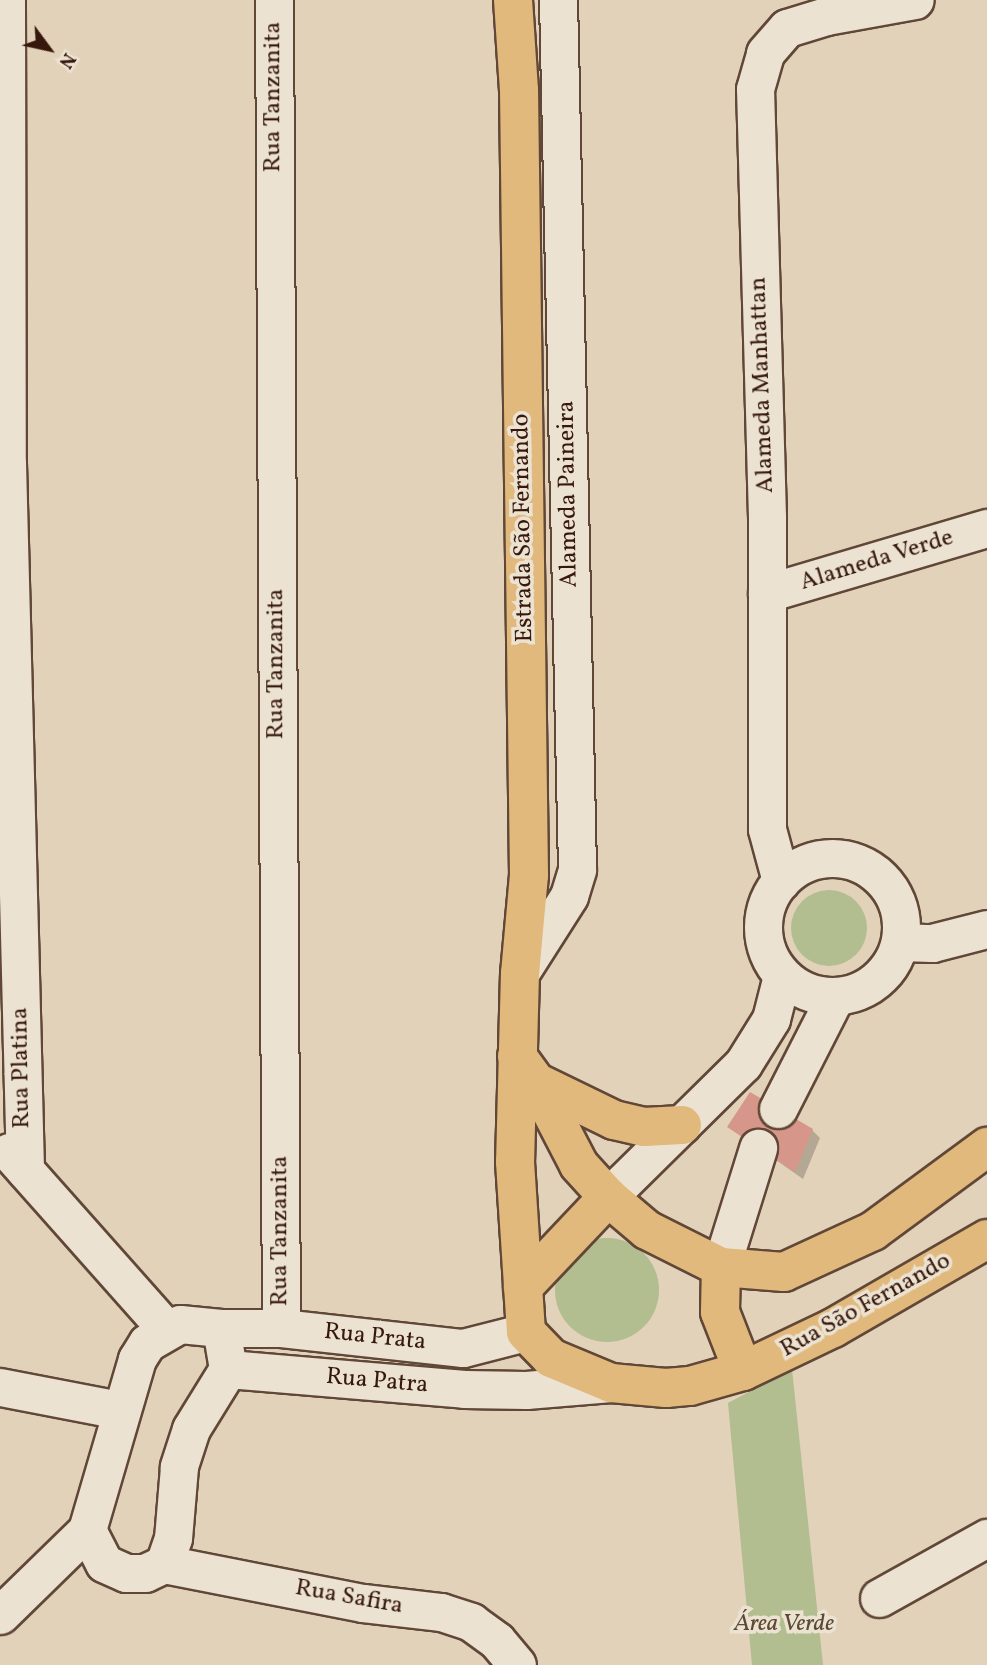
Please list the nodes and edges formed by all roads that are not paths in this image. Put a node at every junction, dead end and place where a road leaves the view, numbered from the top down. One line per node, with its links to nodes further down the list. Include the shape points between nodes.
1 (6, 0): 6 (street, Rua Platina)
2 (274, 0): 27 (street, Rua Tanzanita)
3 (513, 0): 12 (main road, Estrada São Fernando, via 519,90 528,847)
4 (558, 0): 12 (street, Alameda Paineira, via 577,869 569,896)
5 (915, 0): 8 (street, Alameda Manhattan, via 787,28 765,53 755,89)
6 (3, 459): 21 (street, Rua Platina)
7 (987, 528): 8 (street, Alameda Verde)
8 (767, 593): 9 (street, Alameda Manhattan, via 767,828)
9 (781, 881): 11 (street, via 820,859 843,859 864,866 882,879 895,898); 13 (street, via 763,922 765,945)
10 (987, 929): 11 (street, via 932,943)
11 (900, 942): 14 (street, via 877,980 858,992)
12 (520, 973): 15 (main road, Estrada São Fernando)
13 (782, 976): 14 (street, via 812,994); 17 (street, via 771,1019 755,1046)
14 (835, 997): 16 (street)
15 (526, 1069): 17 (main road, via 614,1120 644,1127); 22 (main road, via 579,1165); 25 (main road, Estrada São Fernando, via 515,1162)
16 (778, 1109)
17 (682, 1125): 22 (street)
18 (0, 1141): 21 (street)
19 (987, 1147): 24 (main road, via 873,1231 784,1272)
20 (758, 1148): 24 (street)
21 (25, 1170): 28 (street)
22 (608, 1197): 24 (main road, via 648,1230); 25 (main road)
23 (987, 1239): 32 (main road, Rua São Fernando, via 833,1328)
24 (721, 1267): 32 (main road, via 720,1312)
25 (523, 1287): 29 (main road, Estrada São Fernando)
26 (221, 1328): 27 (street, Rua Prata); 28 (street, Rua Prata, via 180,1324); 31 (street)
27 (281, 1328): 30 (street, Rua Prata)
28 (166, 1329): 36 (street, via 147,1343 137,1359)
29 (526, 1332): 30 (street, Rua Prata); 33 (main road, Rua São Fernando, via 551,1358)
30 (463, 1348): 35 (street)
31 (228, 1369): 35 (street, Rua Patra); 39 (street, via 187,1442 179,1466 173,1538)
32 (743, 1371): 33 (main road, Rua São Fernando, via 666,1388)
33 (611, 1383): 35 (street, Rua Patra, via 526,1390)
34 (0, 1387): 36 (street)
35 (464, 1389)
36 (119, 1410): 37 (street)
37 (87, 1530): 39 (street, via 104,1563 136,1573); 41 (street)
38 (987, 1538): 40 (street)
39 (164, 1564): 42 (street, Rua Safira, via 363,1603 440,1612 471,1622 497,1640)
40 (879, 1598)
41 (0, 1615)
42 (517, 1665)

